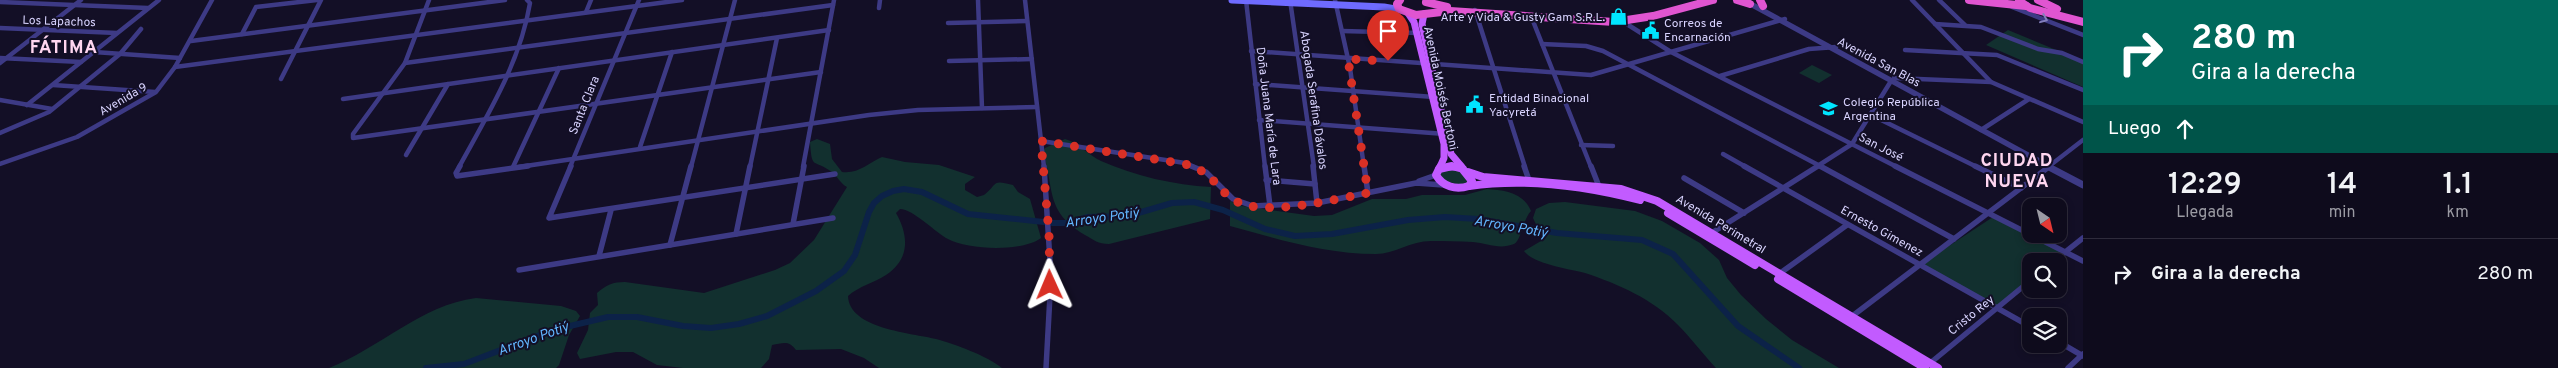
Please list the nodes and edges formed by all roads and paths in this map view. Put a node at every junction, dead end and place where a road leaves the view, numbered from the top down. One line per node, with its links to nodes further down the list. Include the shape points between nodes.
1 (81, 0): 37 (street)
2 (159, 0): 41 (street)
3 (212, 0): 72 (street, Avenida 9)
4 (319, 0): 58 (street); 68 (street, via 256,7)
5 (429, 0): 43 (street)
6 (505, 0): 43 (street)
7 (527, 0): 50 (street, via 530,3)
8 (591, 0): 46 (street)
9 (639, 0): 38 (street, Santa Clara)
10 (682, 0): 38 (street)
11 (736, 0): 49 (street)
12 (880, 0): 42 (street)
13 (978, 0): 55 (street)
14 (1025, 0): 53 (street)
15 (1232, 0): 16 (main road)
16 (1246, 0): 27 (main road); 80 (street, Doña Juana María de Lara)
17 (1309, 0): 33 (main road)
18 (1440, 0): 39 (street)
19 (1698, 0): 51 (highway)
20 (1713, 0): 51 (highway, via 1653,16)
21 (1737, 0): 30 (highway)
22 (1912, 0): 57 (street)
23 (1939, 0): 59 (street)
24 (1969, 0): 36 (highway)
25 (1996, 0): 26 (highway)
26 (2019, 0): 40 (highway)
27 (1290, 1): 33 (main road); 86 (street, Abogada Serafina Dávalos)
28 (1399, 1): 33 (main road); 44 (highway, via 1398,6)
29 (1424, 1): 39 (highway); 47 (highway, via 1431,8)
30 (1749, 1): 34 (street, Avenida San Blas); 52 (street, Avenida San Blas)
31 (0, 2): 37 (street)
32 (834, 2): 49 (street); 63 (street)
33 (1335, 2): 44 (main road); 64 (street)
34 (1761, 3): 52 (street, Avenida San Blas)
35 (2043, 3): 40 (highway); 54 (highway)
36 (2004, 4): 40 (highway); 70 (street, one-way to 70)
37 (74, 5): 41 (street); 62 (street)
38 (636, 6): 46 (street); 66 (street, Santa Clara)
39 (1445, 6): 45 (highway)
40 (2027, 6)
41 (148, 8): 65 (street)
42 (879, 8)
43 (425, 10): 58 (street); 69 (street)
44 (1404, 11): 47 (highway); 67 (main road, Avenida Moisés Bertoni, via 1413,19)
45 (1475, 11): 47 (highway); 48 (highway); 102 (street)
46 (586, 12): 50 (street)
47 (1426, 13): 98 (main road, Avenida Moisés Bertoni, via 1422,24)
48 (1532, 16): 51 (highway); 73 (street)
49 (730, 18): 66 (street); 74 (street)
50 (528, 20): 69 (street); 75 (street)
51 (1621, 20): 83 (street, San José)
52 (1783, 20): 76 (street, Avenida San Blas); 77 (street, Avenida San Blas); 83 (street)
53 (1027, 21): 55 (street); 89 (street)
54 (2083, 21)
55 (979, 22): 56 (street); 91 (street)
56 (948, 24)
57 (1935, 24): 59 (street); 84 (street)
58 (309, 25): 68 (street); 79 (street)
59 (1965, 25): 95 (street, via 1982,27)
60 (0, 28): 62 (street, Los Lapachos)
61 (141, 29): 85 (street)
62 (42, 30): 65 (street, Los Lapachos); 87 (street)
63 (829, 30): 71 (street); 103 (street)
64 (1342, 31): 67 (street); 90 (street)
65 (117, 33): 81 (street)
66 (624, 33): 75 (street); 92 (street, Santa Clara)
67 (1418, 33): 98 (main road, Avenida Moisés Bertoni)
68 (242, 34): 72 (street)
69 (415, 35): 79 (street); 97 (street)
70 (2083, 35)
71 (777, 38): 74 (street); 108 (street)
72 (191, 41): 88 (street, Avenida 9)
73 (1542, 44): 99 (street, via 1592,47); 104 (street)
74 (722, 46): 82 (street); 115 (street)
75 (520, 47): 97 (street); 105 (street)
76 (1828, 47): 77 (street); 106 (street, via 1809,48); 109 (street, Avenida San Blas)
77 (1836, 47): 109 (street, Avenida San Blas)
78 (1905, 50): 84 (street)
79 (297, 51): 100 (street); 107 (street)
80 (1251, 51): 86 (street); 112 (street, Doña Juana María de Lara)
81 (94, 52): 85 (street); 94 (street)
82 (672, 52): 92 (street); 121 (street)
83 (1671, 52): 99 (street); 106 (street, San José)
84 (1962, 52): 110 (street); 117 (street, via 1998,55)
85 (120, 54): 88 (street); 114 (street)
86 (1299, 55): 90 (street); 116 (street, Abogada Serafina Dávalos)
87 (3, 58): 94 (street); 96 (street)
88 (180, 58): 100 (street, Avenida 9)
89 (1032, 59): 91 (street); 128 (street)
90 (1348, 59): 98 (street); 120 (street)
91 (980, 60): 93 (street); 129 (street)
92 (613, 61): 101 (street); 126 (street, Santa Clara)
93 (949, 61)
94 (81, 62): 113 (street)
95 (2083, 62)
96 (0, 63)
97 (405, 63): 119 (street)
98 (1428, 64): 102 (street); 122 (main road, Avenida Moisés Bertoni)
99 (1630, 65): 104 (street, via 1596,75); 155 (street)
100 (175, 67): 118 (street, Avenida 9)
101 (559, 68): 105 (street); 131 (street)
102 (1492, 68): 104 (street); 166 (street)
103 (821, 72): 108 (street); 135 (street)
104 (1554, 73): 148 (street)
105 (507, 75): 111 (street); 133 (street)
106 (1719, 76): 147 (street, San José)
107 (281, 79)
108 (768, 79): 115 (street); 141 (street)
109 (1892, 80): 110 (street); 132 (street); 140 (street, Avenida San Blas)
110 (1991, 82): 124 (street)
111 (448, 84): 119 (street); 138 (street)
112 (1255, 84): 116 (street); 134 (street, Doña Juana María de Lara)
113 (53, 85): 114 (street); 127 (street)
114 (82, 86): 118 (street); 130 (street)
115 (712, 86): 121 (street); 144 (street)
116 (1303, 88): 120 (street); 137 (street, Abogada Serafina Dávalos)
117 (2083, 90)
118 (156, 92): 154 (street, Avenida 9, via 77,137)
119 (384, 92): 123 (street); 138 (street, via 353,138)
120 (1353, 92): 122 (street); 139 (street)
121 (657, 94): 126 (street); 150 (street)
122 (1436, 97): 143 (main road, Avenida Moisés Bertoni)
123 (343, 99)
124 (2029, 99): 136 (street); 140 (street)
125 (0, 100): 127 (street)
126 (596, 102): 131 (street); 153 (street, Santa Clara)
127 (27, 105): 130 (street)
128 (1037, 106): 129 (street); 146 (street)
129 (982, 108): 135 (street, via 918,110)
130 (52, 109): 142 (street, via 37,119)
131 (538, 111): 133 (street); 157 (street)
132 (1871, 115): 147 (street); 173 (street)
133 (484, 119): 138 (street); 157 (street, via 456,175)
134 (1259, 120): 137 (street); 163 (street, Doña Juana María de Lara)
135 (812, 121): 141 (street); 162 (street)
136 (2083, 122)
137 (1308, 124): 139 (street); 167 (street, Abogada Serafina Dávalos)
138 (421, 128): 152 (street)
139 (1357, 128): 143 (street); 175 (street)
140 (1983, 129): 156 (street, Avenida San Blas)
141 (758, 130): 144 (street); 171 (street)
142 (0, 133)
143 (1444, 134): 158 (main road, Avenida Moisés Bertoni, via 1453,157); 159 (main road, Avenida Moisés Bertoni, via 1445,153)
144 (700, 138): 150 (street); 176 (street)
145 (2083, 140): 156 (street)
146 (1041, 141): 178 (street, via 1185,164 1206,172 1233,199 1246,205); 203 (street, via 1049,231 1050,336)
147 (1852, 144): 155 (street); 181 (street, San José)
148 (1582, 145): 149 (street); 174 (street)
149 (1613, 146)
150 (640, 147): 153 (street)
151 (1723, 154): 172 (street, Ernesto Gimenez)
152 (406, 155)
153 (574, 157): 157 (street); 179 (street, Santa Clara, via 549,218)
154 (0, 164)
155 (1819, 165): 172 (street); 188 (street)
156 (2049, 165): 164 (street, Avenida San Blas); 169 (street, Avenida San Blas); 173 (street)
157 (513, 167)
158 (1465, 170): 159 (main road, Avenida Moisés Bertoni, via 1452,166); 166 (main road, Avenida Perimetral, via 1483,177); 170 (main road, Avenida Moisés Bertoni, via 1472,181)
159 (1438, 172): 165 (street); 168 (main road)
160 (835, 174): 162 (street)
161 (1684, 178): 180 (street)
162 (802, 180): 171 (street); 183 (street)
163 (1266, 180): 167 (street); 178 (street, Doña Juana María de Lara)
164 (2083, 181)
165 (1416, 183): 168 (street); 175 (street)
166 (1530, 183): 170 (main road, Avenida Perimetral); 174 (main road, Avenida Perimetral)
167 (1314, 184): 177 (street, Abogada Serafina Dávalos)
168 (1446, 185): 170 (main road)
169 (2083, 185)
170 (1468, 186)
171 (746, 188): 176 (street); 185 (street)
172 (1782, 188): 180 (street); 184 (street, Ernesto Gimenez)
173 (2020, 188): 181 (street)
174 (1600, 189): 186 (main road, Avenida Perimetral, via 1650,204)
175 (1368, 193): 177 (street)
176 (683, 198): 179 (street); 189 (street)
177 (1317, 203): 178 (street)
178 (1270, 206)
179 (611, 210): 191 (street)
180 (1744, 213): 186 (street)
181 (1988, 213): 188 (street); 190 (street, San José)
182 (833, 218): 183 (street)
183 (794, 224): 185 (street)
184 (1847, 225): 193 (street, Ernesto Gimenez); 195 (street)
185 (736, 234): 189 (street)
186 (1710, 234): 195 (main road, Avenida Perimetral)
187 (2083, 238): 190 (street)
188 (1954, 239): 193 (street)
189 (670, 245): 191 (street)
190 (2065, 252): 192 (street, San José)
191 (599, 256): 194 (street)
192 (2083, 261)
193 (1920, 265): 197 (street, Ernesto Gimenez); 198 (street)
194 (519, 270)
195 (1777, 276): 198 (main road, Avenida Perimetral)
196 (2022, 287): 197 (street, Cristo Rey)
197 (1997, 308): 199 (street, Ernesto Gimenez); 202 (street, Cristo Rey)
198 (1850, 319): 202 (main road, Avenida Perimetral)
199 (2022, 322)
200 (2067, 346): 201 (street)
201 (2083, 355): 204 (street)
202 (1929, 367)
203 (1046, 368)
204 (2068, 368)

